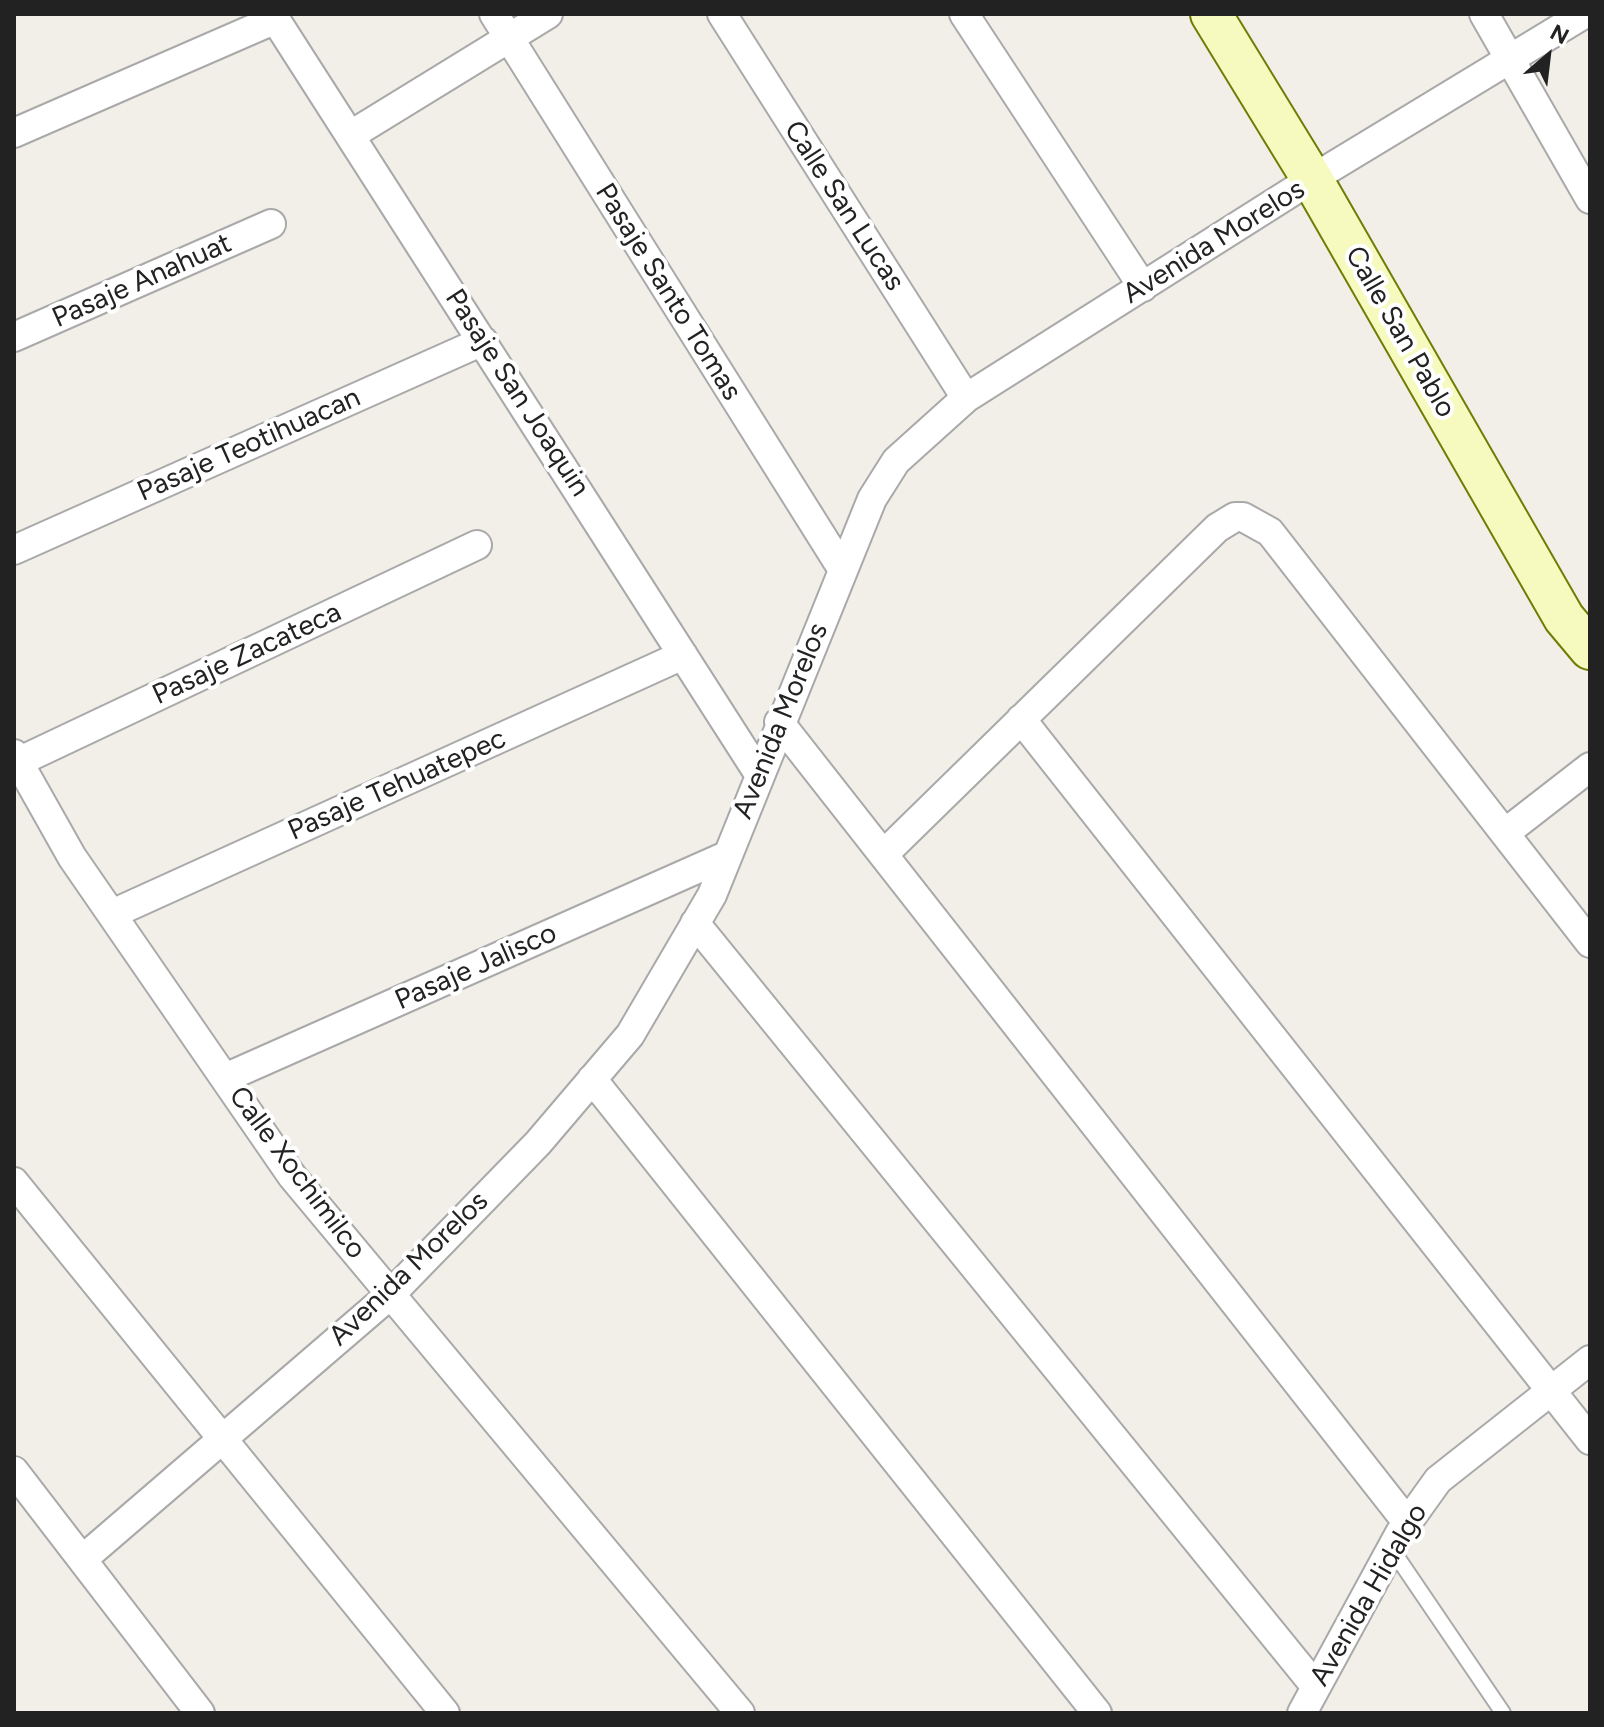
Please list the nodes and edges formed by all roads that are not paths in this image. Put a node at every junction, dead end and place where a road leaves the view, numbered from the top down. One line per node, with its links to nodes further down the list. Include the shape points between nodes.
1 (548, 14): 8 (street)
2 (722, 14): 18 (street, Calle San Lucas)
3 (964, 14): 15 (street)
4 (1211, 14): 12 (street, Calle San Pablo)
5 (1484, 14): 9 (street)
6 (1584, 14): 9 (street, Avenida Morelos)
7 (274, 16): 10 (street); 11 (street, Pasaje San Joaquin)
8 (502, 26): 11 (street); 21 (street, Pasaje Santo Tomas)
9 (1513, 60): 12 (street, Avenida Morelos); 13 (street)
10 (14, 133)
11 (351, 135): 17 (street, Pasaje San Joaquin)
12 (1312, 179): 15 (street, Avenida Morelos); 22 (street, Calle San Pablo, via 1564,618)
13 (1590, 199)
14 (271, 224): 16 (street, Pasaje Anahuat)
15 (1143, 287): 18 (street, Avenida Morelos)
16 (14, 337)
17 (483, 341): 20 (street, Pasaje Teotihuacan); 23 (street, Pasaje San Joaquin)
18 (966, 398): 21 (street, Avenida Morelos, via 896,461 872,499)
19 (477, 545): 26 (street, Pasaje Zacateca)
20 (14, 550)
21 (843, 570): 25 (street, Avenida Morelos)
22 (1590, 649)
23 (683, 655): 28 (street, Pasaje San Joaquin); 32 (street, Pasaje Tehuatepec)
24 (1021, 719): 29 (street, via 1217,528 1243,517 1270,532); 30 (street); 40 (street)
25 (779, 722): 28 (street, Avenida Morelos); 30 (street)
26 (16, 758): 32 (street, Calle Xochimilco, via 72,857)
27 (1590, 767): 29 (street)
28 (759, 774): 31 (street, Avenida Morelos)
29 (1505, 833): 34 (street)
30 (884, 854): 44 (street)
31 (726, 856): 33 (street, Avenida Morelos); 35 (street, Pasaje Jalisco)
32 (112, 914): 35 (street, Calle Xochimilco)
33 (695, 923): 36 (street, Avenida Morelos, via 630,1035); 47 (street)
34 (1590, 943)
35 (225, 1078): 38 (street, Calle Xochimilco, via 292,1176)
36 (592, 1079): 38 (street, Avenida Morelos, via 538,1143); 51 (street)
37 (14, 1182): 41 (street)
38 (391, 1294): 41 (street, Avenida Morelos); 50 (street, Calle Xochimilco)
39 (1590, 1360): 40 (street, Avenida Hidalgo)
40 (1550, 1391): 42 (street); 44 (street, Avenida Hidalgo, via 1438,1480)
41 (221, 1439): 46 (street, Avenida Morelos); 49 (street)
42 (1590, 1440)
43 (14, 1471): 46 (street)
44 (1407, 1522): 45 (street, Avenida Hidalgo)
45 (1391, 1548): 47 (street, Avenida Hidalgo); 53 (lane)
46 (84, 1558): 48 (street)
47 (1316, 1687): 52 (street, Avenida Hidalgo)
48 (200, 1713)
49 (445, 1713)
50 (740, 1713)
51 (1097, 1713)
52 (1302, 1713)
53 (1503, 1713)

